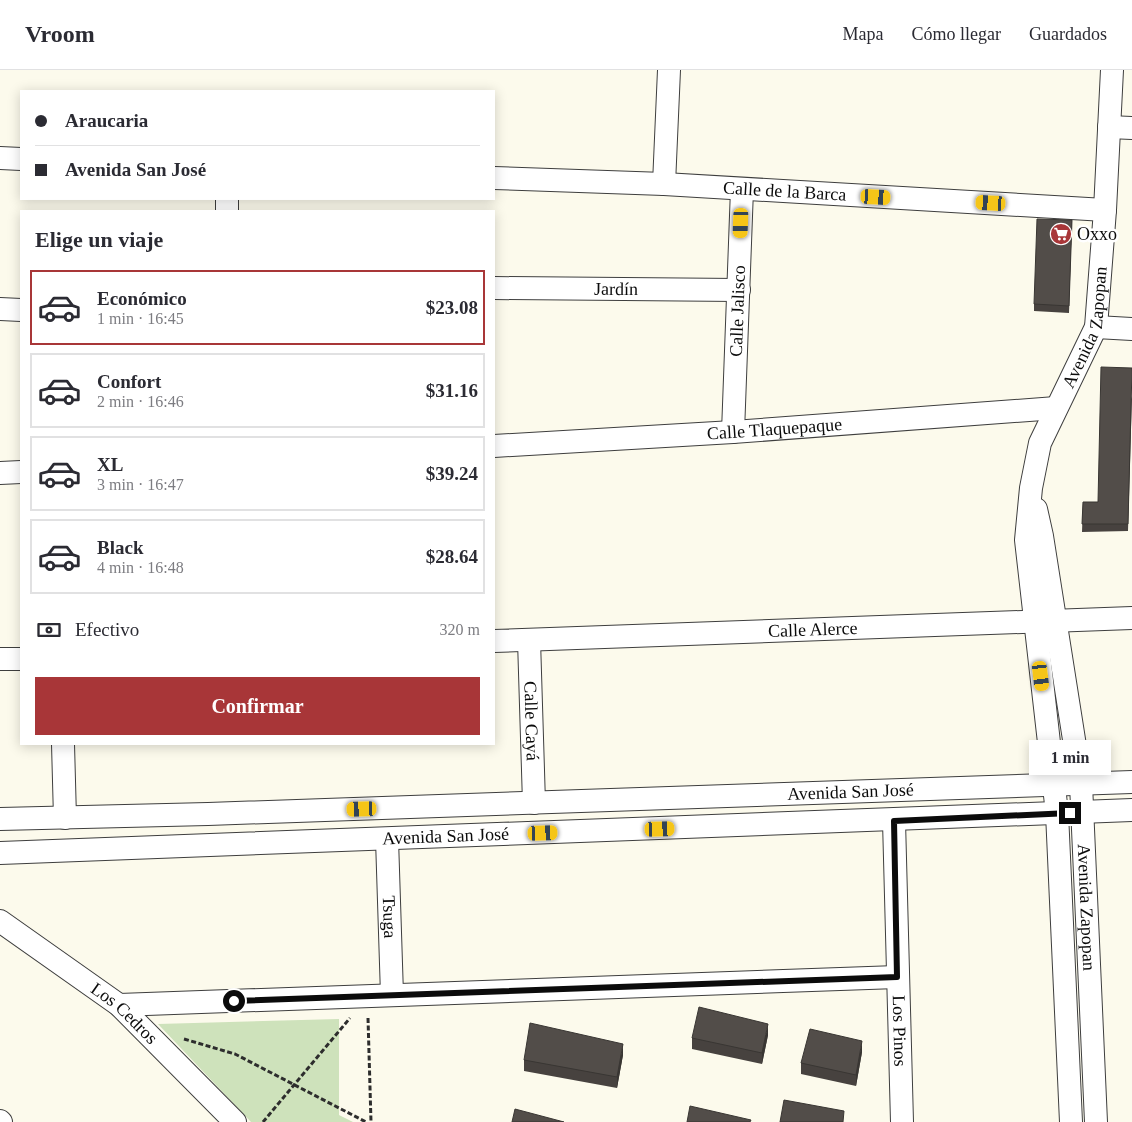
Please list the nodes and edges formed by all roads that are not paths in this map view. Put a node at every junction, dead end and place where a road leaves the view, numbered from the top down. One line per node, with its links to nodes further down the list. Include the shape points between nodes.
1 (669, 70): 8 (street)
2 (1112, 70): 3 (street, Avenida Zapopan)
3 (1109, 127): 4 (street); 10 (street, Avenida Zapopan)
4 (1132, 128)
5 (0, 158): 6 (street)
6 (20, 159)
7 (495, 178): 8 (street, Calle de la Barca)
8 (664, 184): 9 (street, Calle de la Barca)
9 (742, 189): 10 (street, Calle de la Barca); 12 (street, Calle Jalisco)
10 (1106, 210): 15 (street, Avenida Zapopan)
11 (495, 288): 12 (street, Jardín)
12 (739, 290): 18 (street, Calle Jalisco)
13 (0, 309): 14 (street)
14 (20, 310)
15 (1096, 327): 16 (street); 17 (street, Avenida Zapopan)
16 (1132, 329)
17 (1056, 408): 18 (street, Calle Tlaquepaque); 23 (street, Avenida Zapopan, via 1040,443 1026,540)
18 (733, 432): 19 (street, Calle Tlaquepaque)
19 (495, 446)
20 (20, 472): 21 (street)
21 (0, 473)
22 (1132, 618): 23 (street, Calle Alerce)
23 (1044, 621): 24 (street, Calle Alerce); 30 (street, Avenida Zapopan); 31 (street, Avenida Zapopan)
24 (529, 640): 25 (street, Calle Alerce); 32 (street, Calle Cayá)
25 (495, 641)
26 (20, 658): 27 (street)
27 (0, 659)
28 (63, 745): 37 (street)
29 (1132, 782): 30 (street, Avenida San José)
30 (1080, 784): 31 (street, Avenida San José); 34 (street, Avenida Zapopan)
31 (1055, 785): 32 (street, Avenida San José); 35 (street, Avenida Zapopan)
32 (534, 803): 36 (street, Avenida San José)
33 (1132, 810): 34 (street, Avenida San José)
34 (1082, 812): 35 (street, Avenida San José); 50 (street, Avenida Zapopan)
35 (1057, 813): 39 (street, Avenida San José); 49 (street, Avenida Zapopan)
36 (208, 814): 37 (street, Avenida San José); 41 (street)
37 (65, 818): 38 (street, Avenida San José)
38 (0, 819)
39 (894, 821): 40 (street, Avenida San José); 44 (street, Los Pinos)
40 (387, 839): 41 (street, Avenida San José); 45 (street, Tsuga)
41 (211, 844): 42 (street, Avenida San José)
42 (0, 853)
43 (0, 921): 46 (street, Los Cedros)
44 (897, 977): 45 (street); 48 (street, Los Pinos)
45 (392, 995): 46 (street)
46 (119, 1005): 47 (street, Los Cedros)
47 (235, 1122)
48 (902, 1122)
49 (1071, 1122)
50 (1096, 1122)

